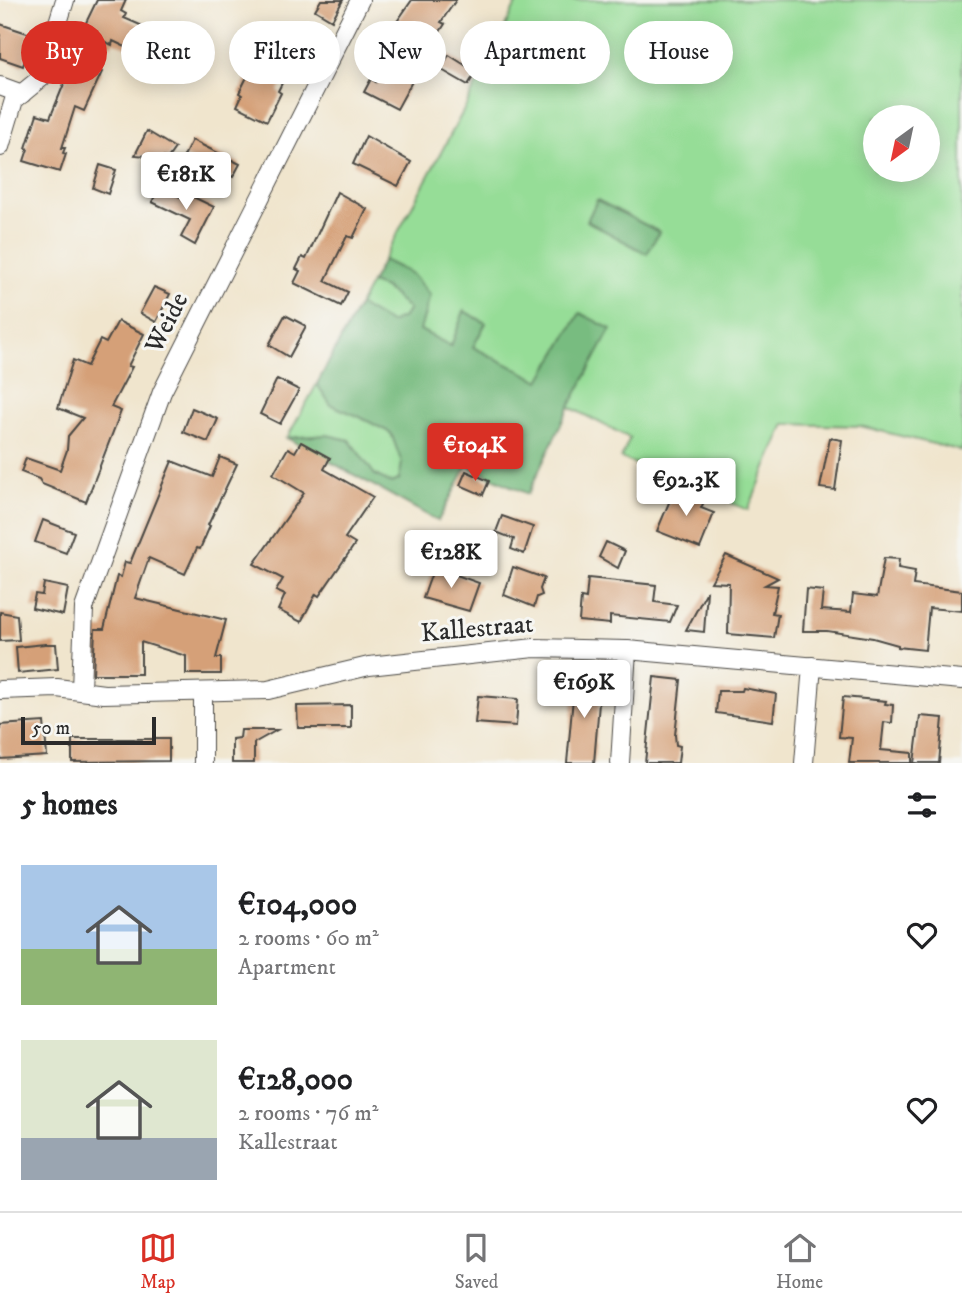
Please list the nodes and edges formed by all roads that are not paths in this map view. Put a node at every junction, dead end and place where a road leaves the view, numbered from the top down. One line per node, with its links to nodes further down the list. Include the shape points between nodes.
1 (65, 0): 4 (street, via 41,78)
2 (360, 0): 10 (street, Weide, via 162,392 84,608)
3 (0, 86): 4 (street)
4 (22, 94): 5 (street, via 14,100)
5 (0, 147)
6 (627, 650): 7 (street, Kallestraat); 11 (street, Kallestraat, via 534,648 369,666 268,690); 13 (street)
7 (812, 666): 8 (street, Kallestraat); 14 (street)
8 (962, 680)
9 (0, 690): 10 (street, Kallestraat)
10 (81, 690): 11 (street, Kallestraat, via 104,694)
11 (203, 692): 12 (street)
12 (202, 763)
13 (620, 763)
14 (804, 763)

